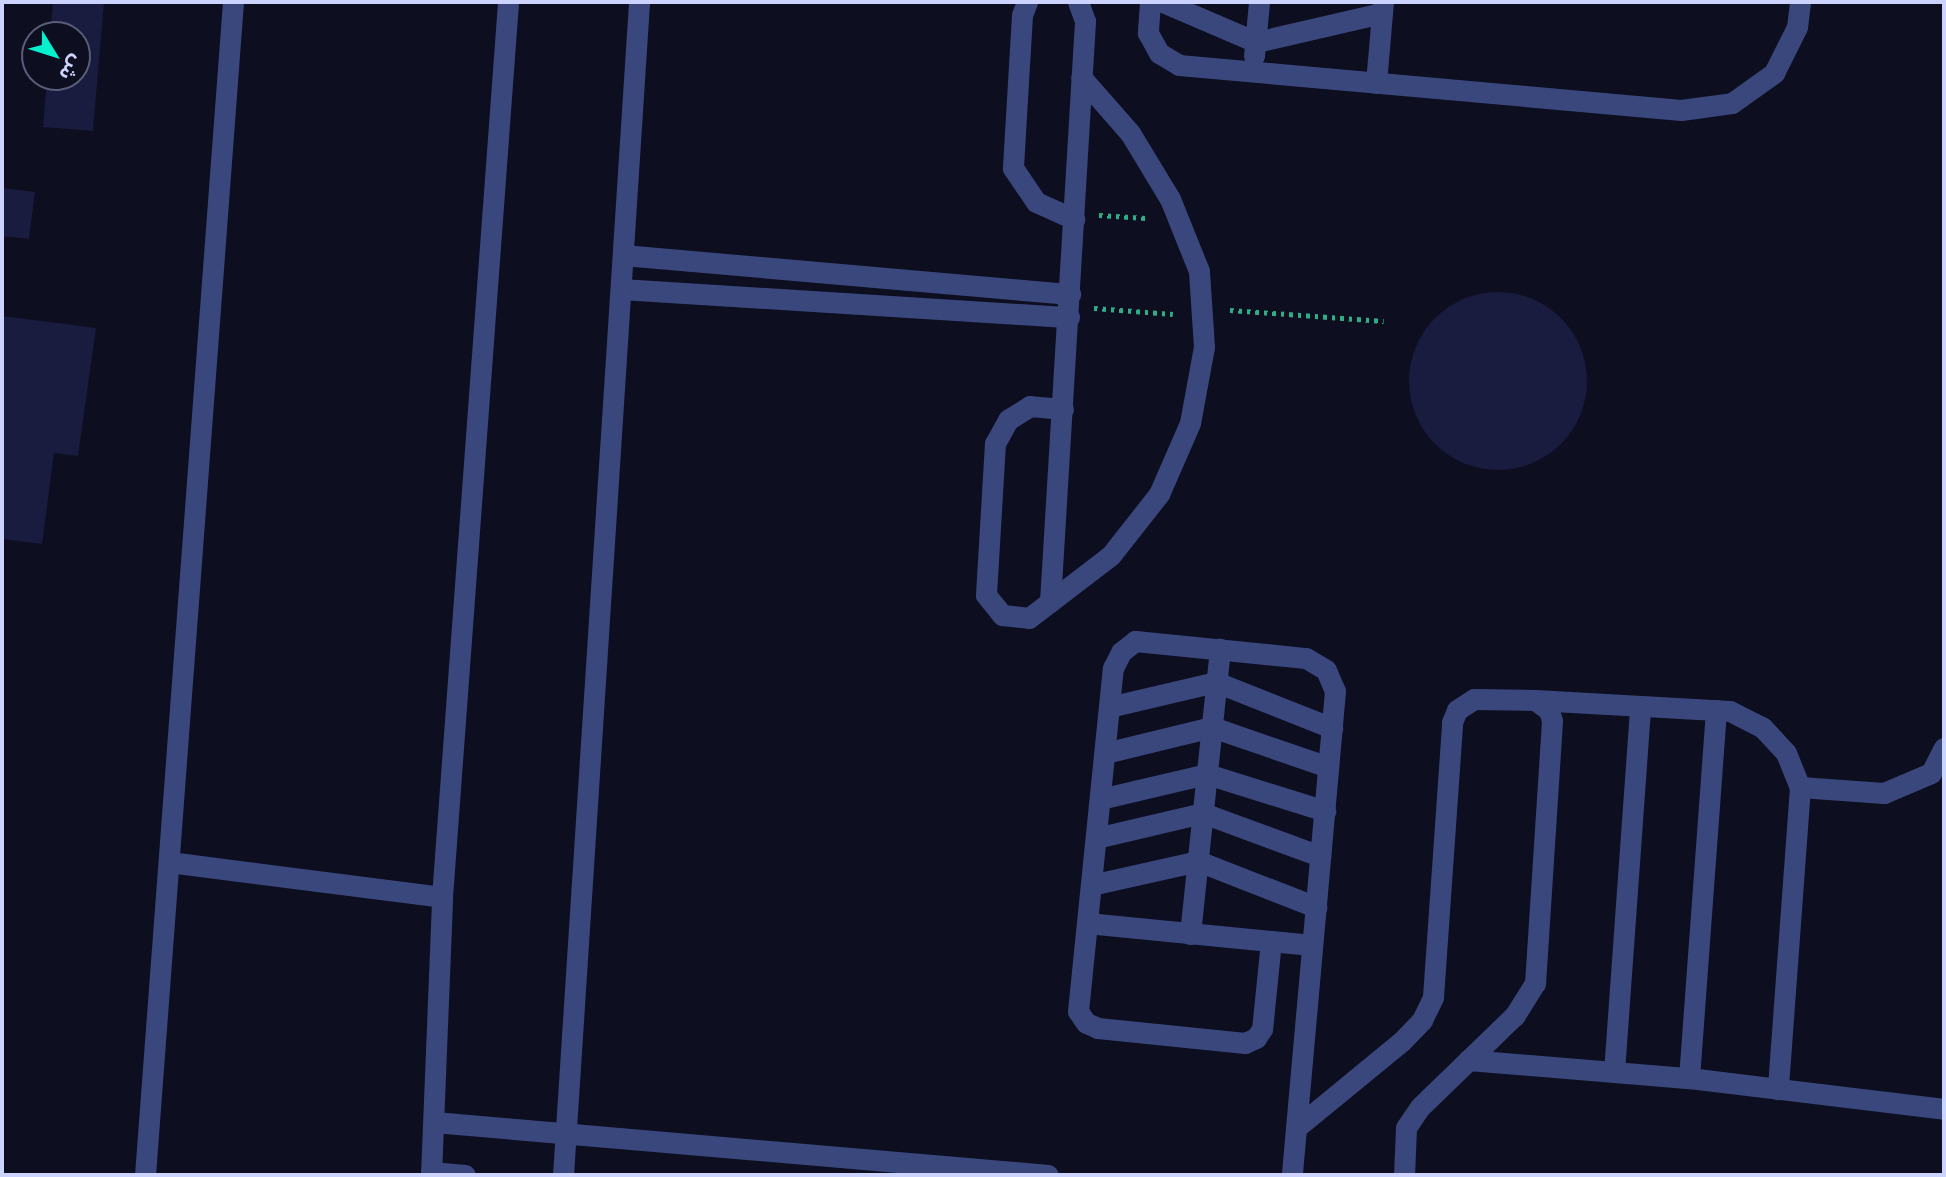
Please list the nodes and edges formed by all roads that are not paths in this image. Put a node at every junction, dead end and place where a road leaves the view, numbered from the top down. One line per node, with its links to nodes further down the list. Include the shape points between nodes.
1 (233, 2): 40 (street)
2 (508, 2): 42 (street)
3 (639, 2): 16 (street)
4 (1027, 2): 15 (street, via 1022,15 1013,169 1036,202)
5 (1078, 2): 13 (street, via 1085,21)
6 (1150, 2): 12 (street, via 1148,33 1159,53 1179,65)
7 (1163, 2): 11 (street)
8 (1259, 2): 11 (street)
9 (1800, 2): 14 (street, via 1797,27 1774,73 1732,103 1681,110)
10 (1382, 7): 11 (street); 14 (street)
11 (1255, 42): 12 (street)
12 (1253, 72): 14 (street)
13 (1082, 77): 15 (street); 20 (street, via 1130,133 1179,220 1199,271 1204,347 1190,423 1159,494 1111,555)
14 (1376, 83)
15 (1074, 216): 18 (street)
16 (623, 255): 17 (street); 18 (street)
17 (621, 289): 18 (street); 55 (street)
18 (1069, 306): 19 (street)
19 (1063, 409): 20 (street); 20 (street, via 1030,406 1008,420 995,443 986,595 1002,615 1016,617 1029,618)
20 (1050, 602)
21 (1220, 649): 22 (street); 25 (street, via 1135,641 1121,652 1113,668); 28 (street, via 1306,658 1325,670 1335,691)
22 (1216, 682): 25 (street); 27 (street); 28 (street)
23 (1535, 699): 24 (street); 48 (street, via 1549,710 1552,721 1539,964 1527,999); 54 (street, via 1474,699 1457,710 1452,722 1433,997 1422,1020 1402,1041)
24 (1640, 706): 26 (street); 49 (street)
25 (1109, 707): 29 (street)
26 (1716, 710): 33 (street, via 1730,711 1762,727 1786,753); 50 (street)
27 (1212, 727): 29 (street); 31 (street); 32 (street)
28 (1332, 728): 31 (street)
29 (1105, 753): 34 (street)
30 (1942, 757): 33 (street, via 1931,774 1884,793)
31 (1328, 767): 35 (street)
32 (1207, 774): 34 (street); 35 (street); 36 (street)
33 (1800, 787): 51 (street)
34 (1100, 799): 37 (street)
35 (1325, 811): 38 (street)
36 (1203, 813): 37 (street); 38 (street); 39 (street)
37 (1096, 838): 41 (street)
38 (1320, 856): 43 (street)
39 (1198, 861): 41 (street); 43 (street); 45 (street)
40 (169, 862): 42 (street); 57 (street)
41 (1091, 885): 44 (street)
42 (442, 897): 53 (street)
43 (1316, 907): 47 (street)
44 (1087, 923): 45 (street); 46 (street, via 1078,1011 1086,1023 1245,1043 1256,1038 1262,1028)
45 (1191, 933): 46 (street)
46 (1271, 941): 47 (street)
47 (1312, 945): 54 (street)
48 (1468, 1060): 49 (street); 62 (street, via 1420,1107 1406,1128)
49 (1614, 1072): 50 (street)
50 (1689, 1078): 51 (street)
51 (1778, 1088): 52 (street)
52 (1944, 1109)
53 (435, 1122): 55 (street); 56 (street)
54 (1296, 1128): 61 (street)
55 (566, 1134): 59 (street); 60 (street)
56 (431, 1174): 58 (street)
57 (145, 1175)
58 (464, 1175)
59 (563, 1175)
60 (1048, 1175)
61 (1292, 1175)
62 (1404, 1175)

